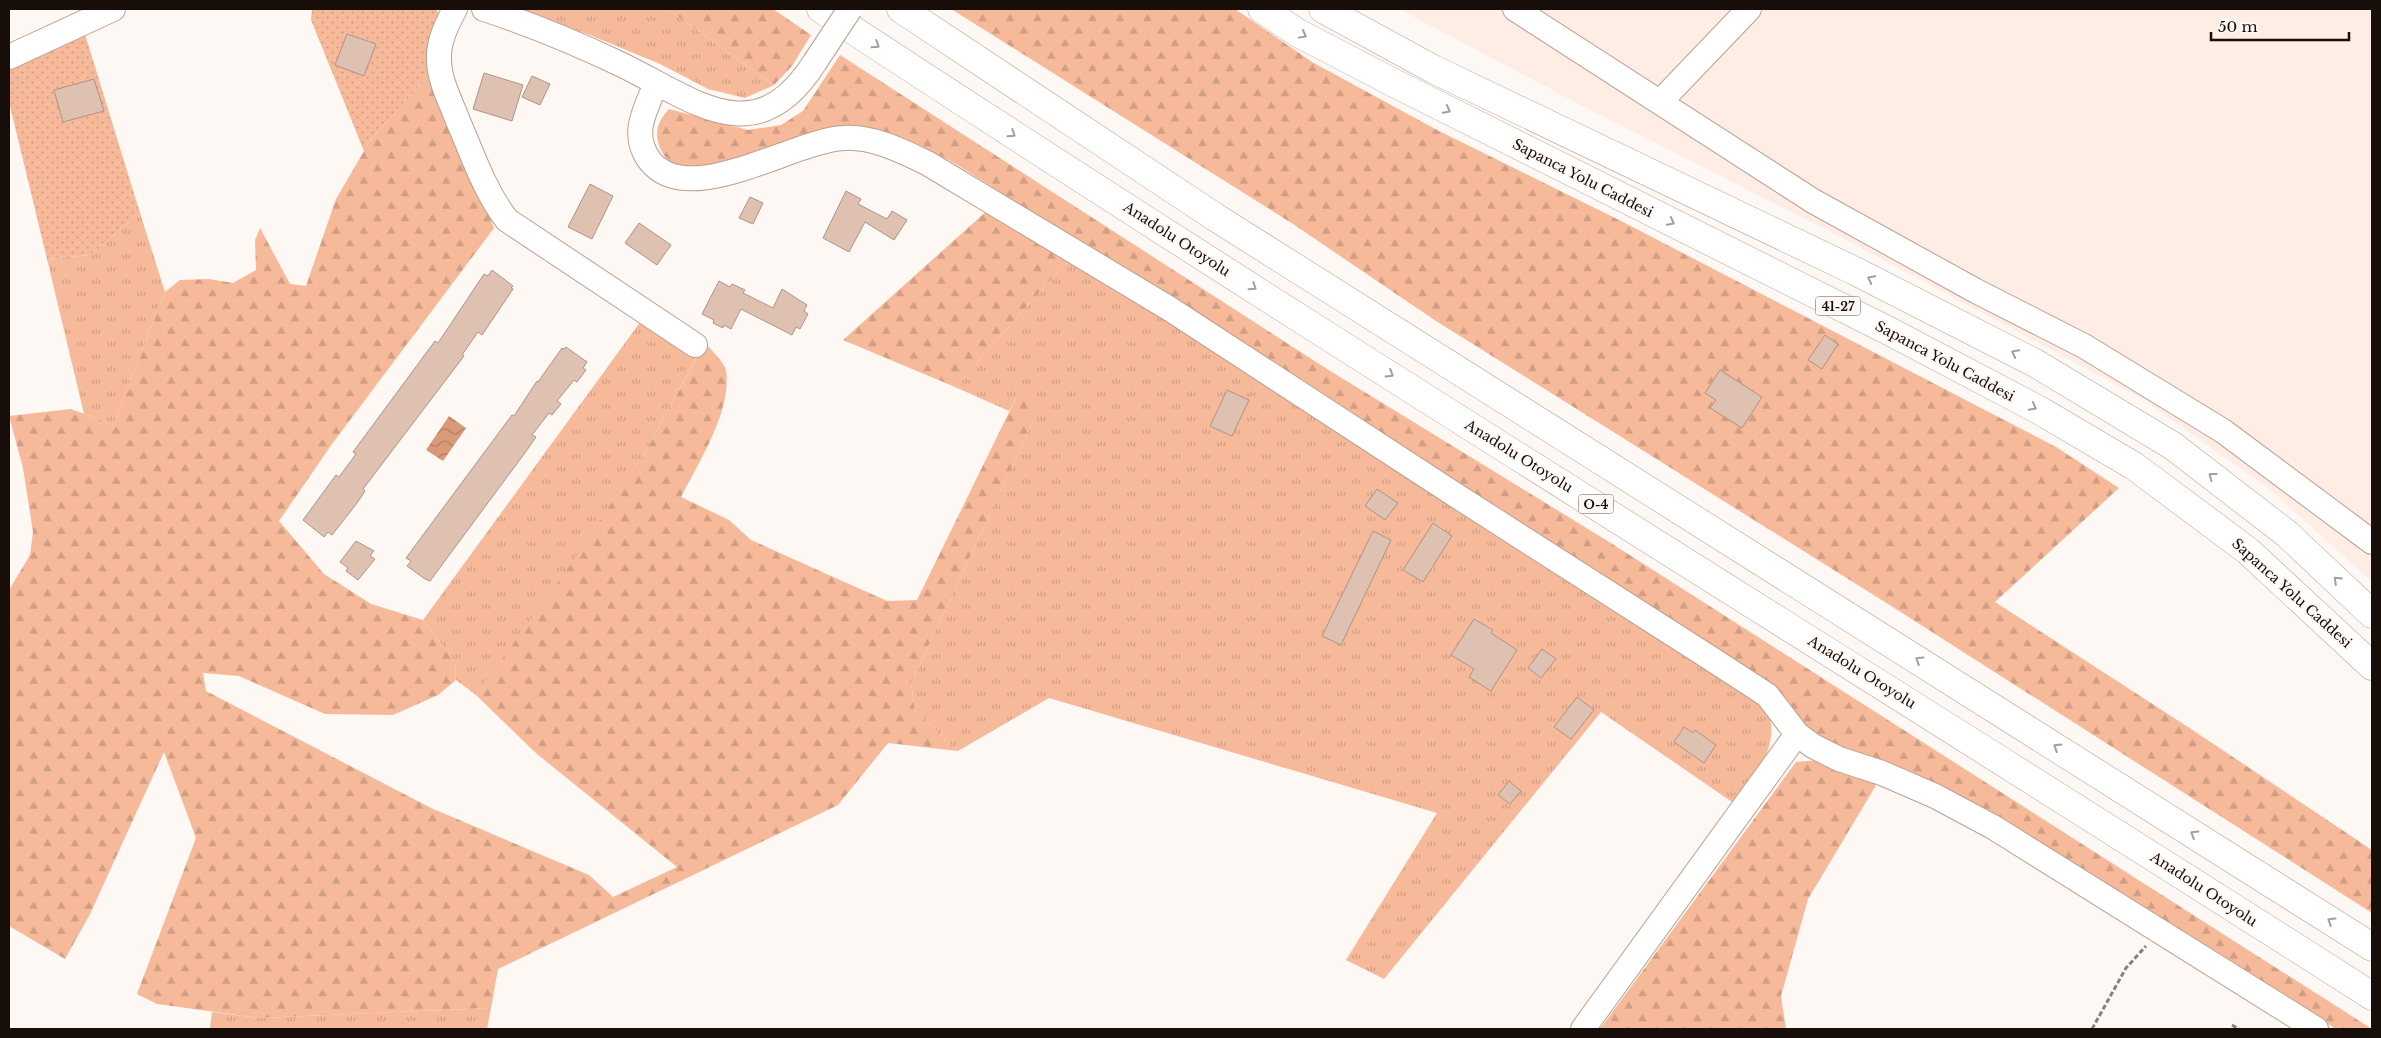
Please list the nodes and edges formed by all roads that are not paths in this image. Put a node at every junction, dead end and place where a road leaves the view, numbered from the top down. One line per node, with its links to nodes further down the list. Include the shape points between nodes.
1 (113, 9): 11 (street)
2 (454, 9): 14 (street, via 438,59 444,87 495,204 507,220)
3 (484, 9): 12 (street, via 564,39)
4 (821, 9): 20 (highway, Anadolu Otoyolu / O-4, one-way to 20, via 1302,319)
5 (850, 9): 12 (street, bridge, via 804,80 791,94 770,107 728,113 698,105)
6 (901, 9): 19 (highway, one-way to 6, via 1215,217)
7 (1262, 9): 17 (highway, Sapanca Yolu Caddesi / 41-27, one-way to 17, via 1298,33 1394,83 2040,410 2134,466 2248,551)
8 (1323, 9): 16 (highway, one-way to 8, via 2287,534 2173,446 2035,363 1855,271 1433,68)
9 (1515, 9): 13 (street)
10 (1748, 9): 13 (street)
11 (9, 57)
12 (656, 84): 18 (street, via 640,122 640,142 652,164 663,171 682,178 714,177 814,143 845,138 875,142 927,162 1170,309 1699,650 1767,696)
13 (1660, 102): 15 (street, via 1812,201 2084,346 2223,431)
14 (695, 344)
15 (2372, 542)
16 (2372, 614)
17 (2372, 666)
18 (1797, 734): 21 (street); 22 (street, via 1838,759 1891,776 1993,828)
19 (2372, 947)
20 (2372, 996)
21 (1582, 1029)
22 (2316, 1029)

